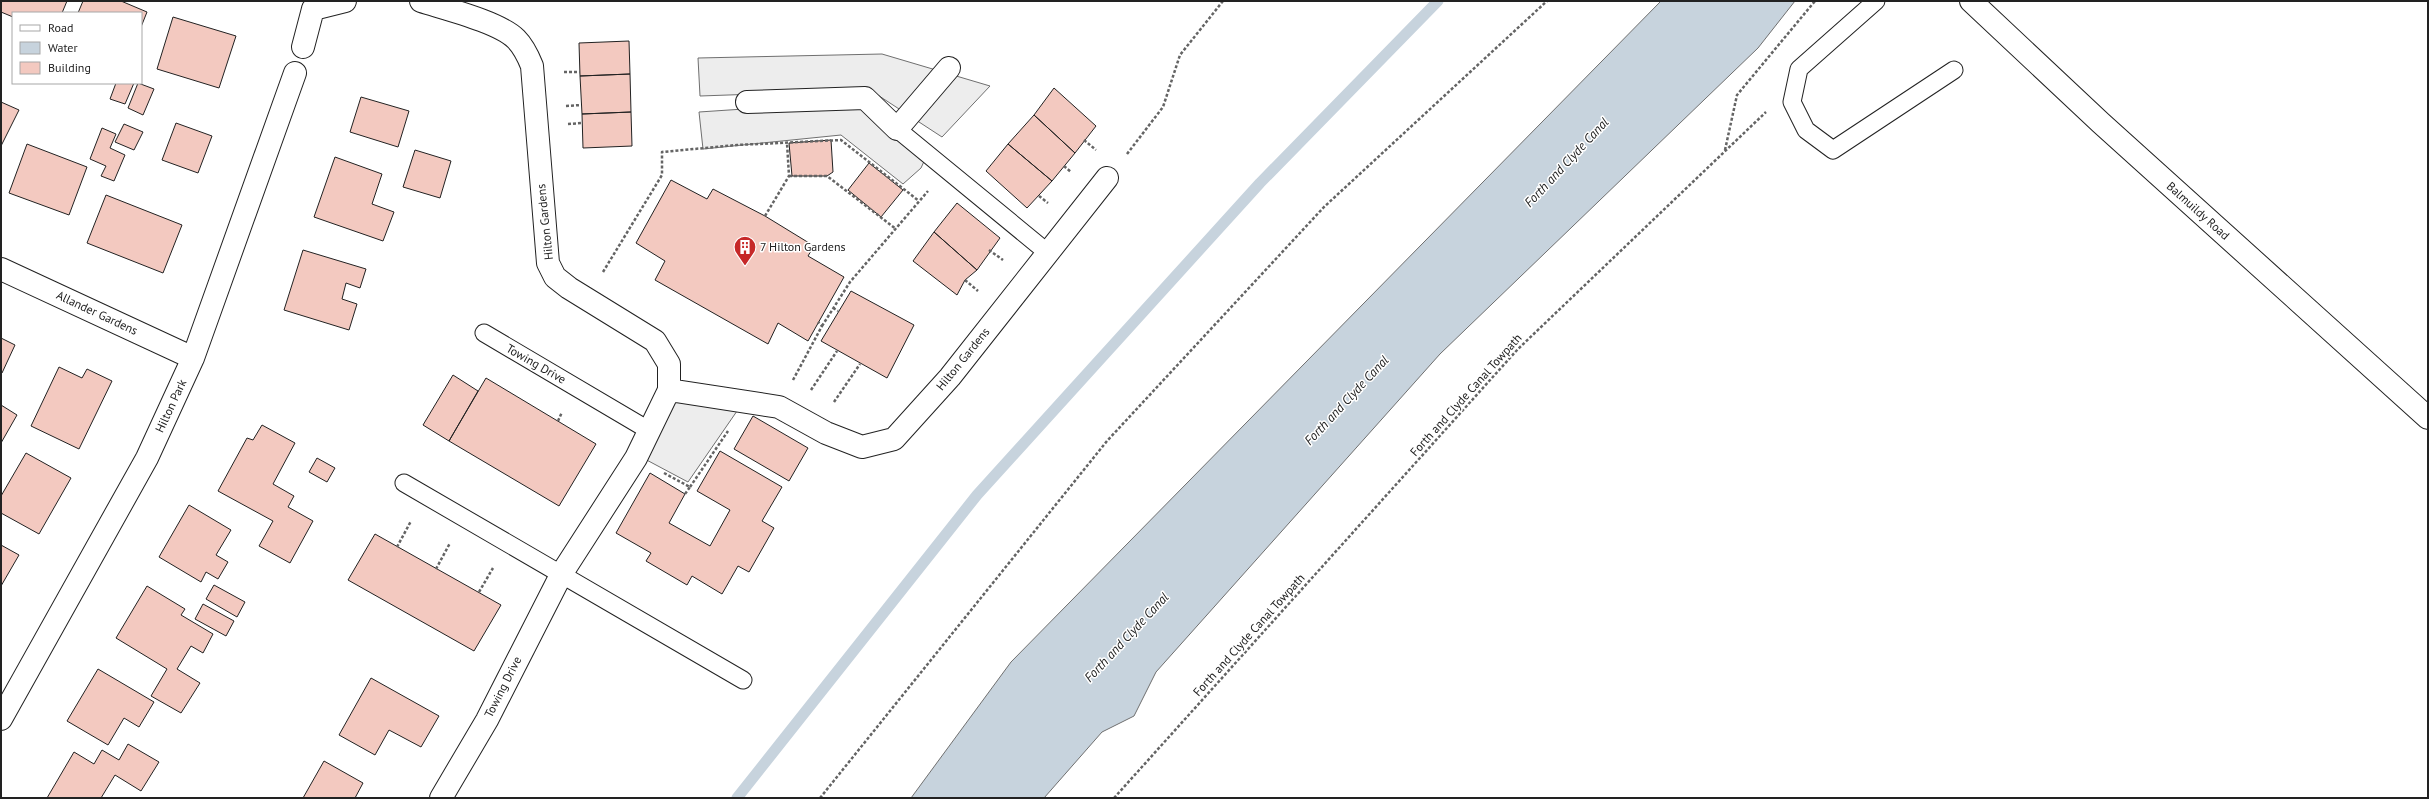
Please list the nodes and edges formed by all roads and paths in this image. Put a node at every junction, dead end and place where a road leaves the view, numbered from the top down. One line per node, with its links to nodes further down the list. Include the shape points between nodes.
1 (345, 1): 8 (street)
2 (421, 1): 24 (street, Hilton Gardens, via 502,30 516,38 525,50 532,66 548,264 555,277)
3 (1223, 1): 18 (path, via 1180,55 1163,107)
4 (1548, 1): 47 (path, via 1324,207 1107,441)
5 (1815, 1): 48 (path, Forth and Clyde Canal Towpath, via 1737,95 1725,151 1518,349)
6 (1876, 1): 11 (lane, via 1799,68 1792,102 1806,130 1833,150)
7 (1971, 1): 36 (street, Balmuildy Road, via 2107,129)
8 (304, 5): 9 (street)
9 (303, 47)
10 (948, 68): 14 (street)
11 (1954, 70)
12 (295, 73): 31 (street, Hilton Park)
13 (747, 102): 14 (street, via 865,98)
14 (897, 129): 16 (lane)
15 (787, 143): 17 (path); 19 (path, via 841,140); 24 (path, via 662,152 662,175)
16 (946, 169): 19 (path); 22 (lane)
17 (789, 176): 20 (path); 21 (path, via 827,176)
18 (1108, 178): 22 (street, Hilton Gardens)
19 (919, 201): 21 (path)
20 (765, 216)
21 (896, 229): 25 (path, via 850,282)
22 (1048, 253): 37 (street, Hilton Gardens, via 950,377 894,439 862,447)
23 (1, 269): 31 (street, Allander Gardens)
24 (587, 299): 33 (street, Hilton Gardens, via 655,341 669,364)
25 (833, 308): 26 (path); 28 (path)
26 (838, 311)
27 (818, 322): 28 (path)
28 (822, 326): 35 (path)
29 (484, 334): 38 (lane, Towing Drive)
30 (837, 351): 35 (path)
31 (193, 358): 45 (street, Hilton Park, via 147,458)
32 (860, 364): 37 (path)
33 (669, 390): 34 (street, Hilton Gardens); 38 (street, Towing Drive)
34 (747, 403): 35 (street, Hilton Gardens); 41 (path)
35 (787, 411): 37 (street, Hilton Gardens)
36 (2428, 418)
37 (817, 427)
38 (650, 431): 39 (street, Towing Drive)
39 (636, 458): 41 (path); 43 (street, Towing Drive)
40 (404, 483): 43 (lane)
41 (690, 487): 42 (path)
42 (685, 494)
43 (562, 573): 44 (lane); 46 (street, Towing Drive, via 487,720)
44 (744, 680)
45 (4, 705)
46 (441, 798)
47 (820, 798)
48 (1114, 798)

